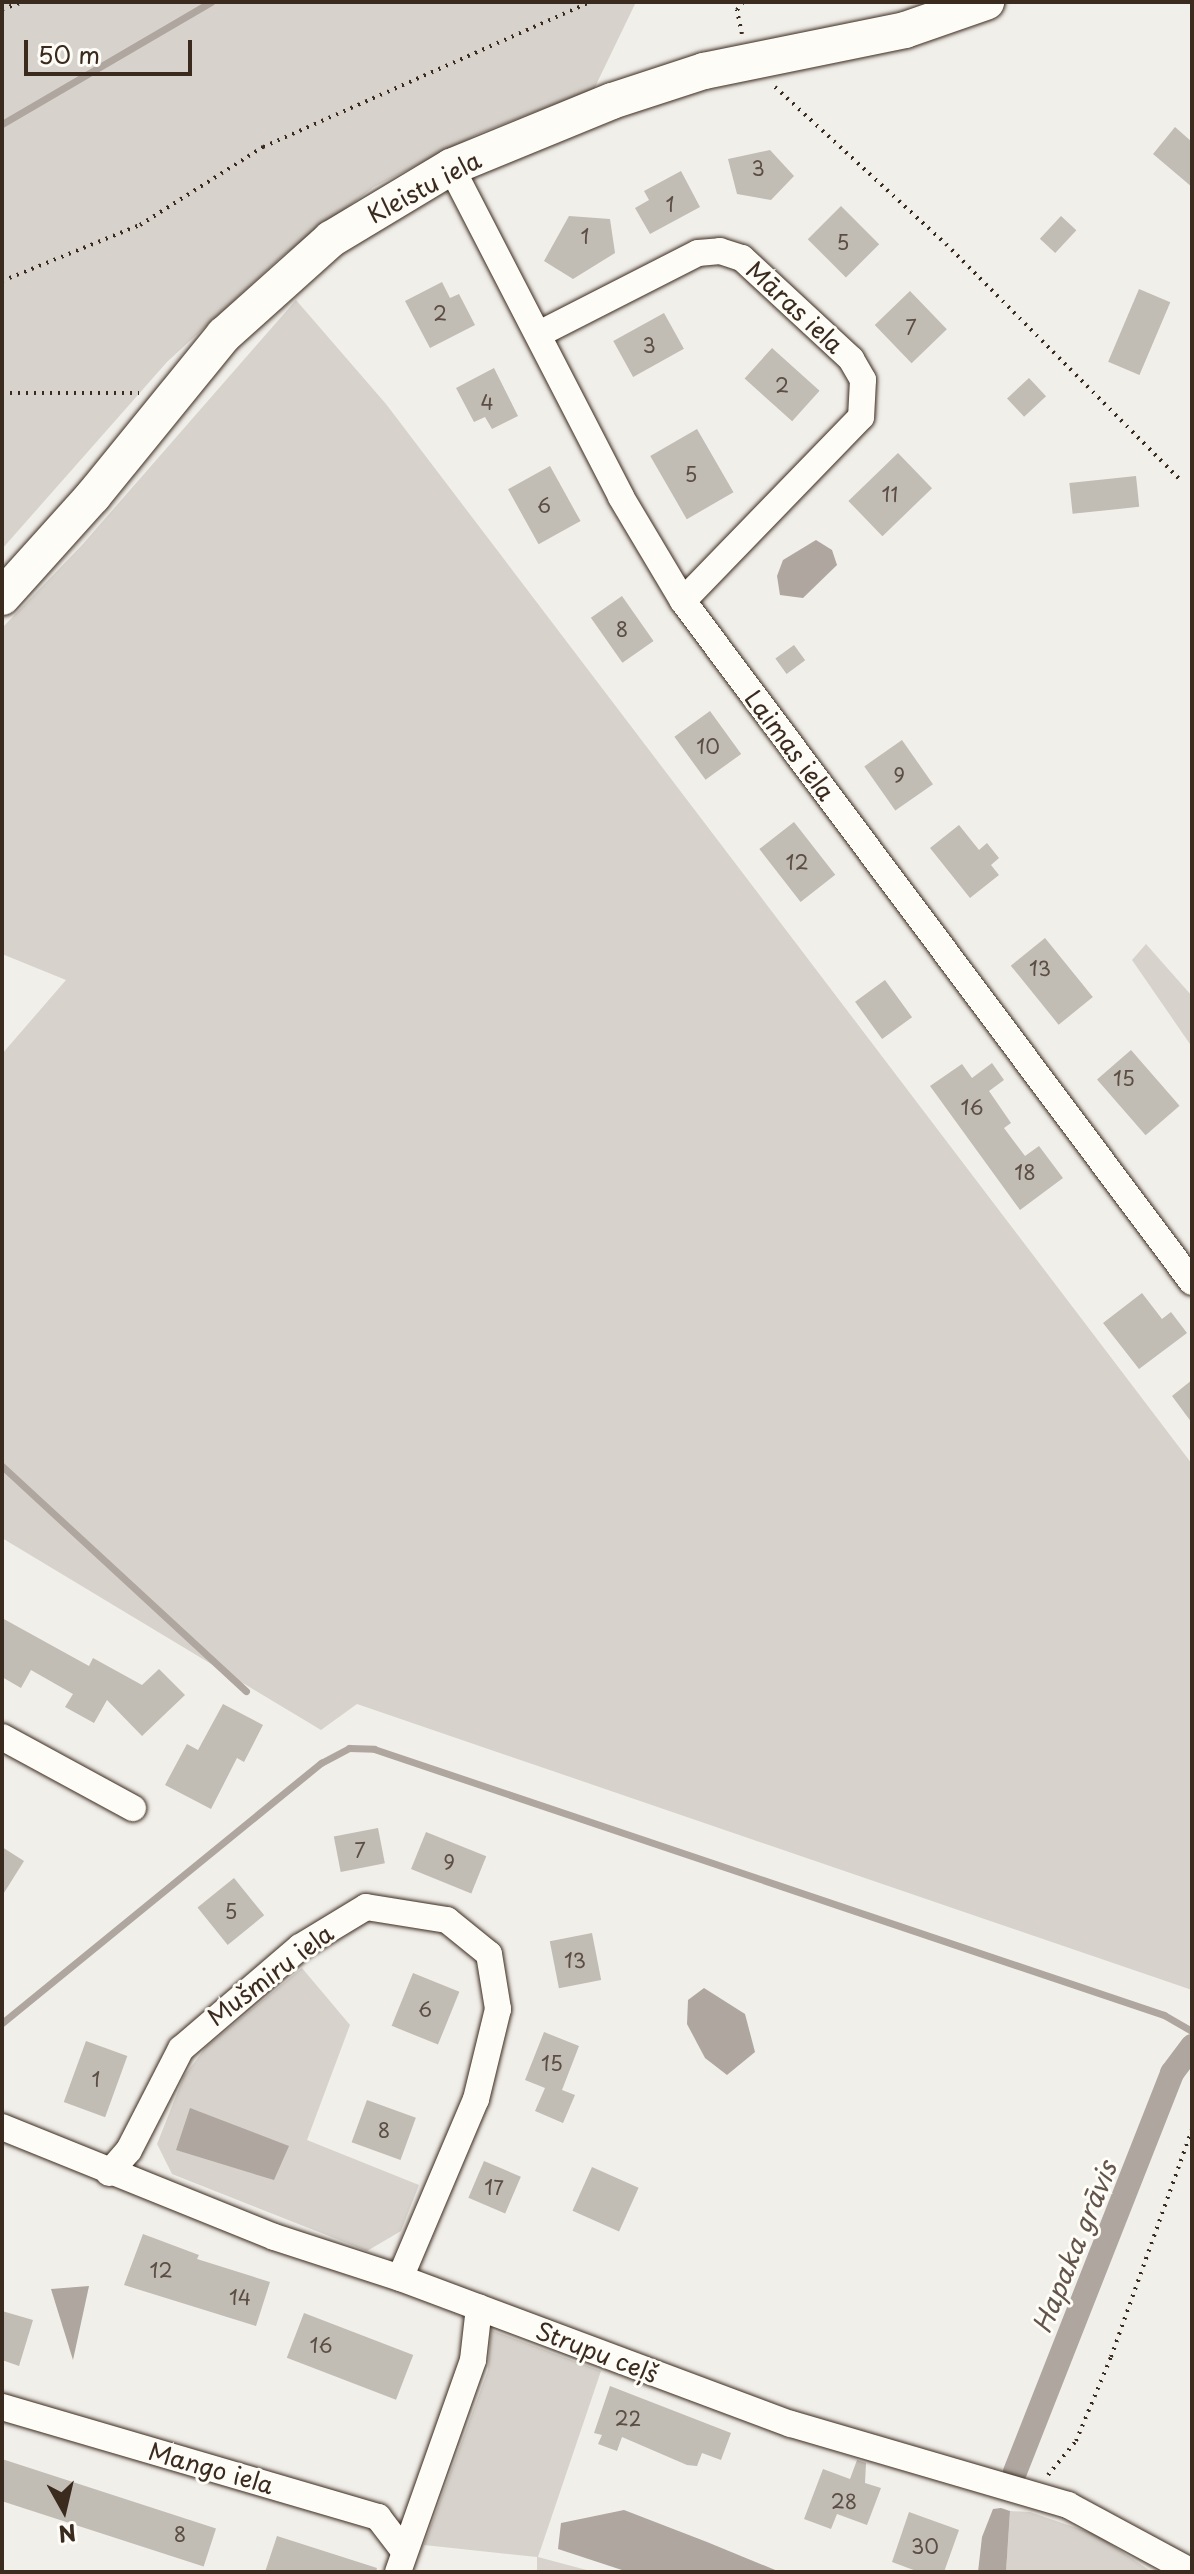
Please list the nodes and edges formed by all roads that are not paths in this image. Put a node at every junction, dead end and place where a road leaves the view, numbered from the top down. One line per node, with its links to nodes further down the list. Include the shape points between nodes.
1 (986, 2): 2 (street, Kleistu iela, via 905,30 748,61 612,101)
2 (451, 167): 3 (street, Laimas iela); 4 (street, Kleistu iela, via 331,239 292,269 224,335 93,496)
3 (539, 334): 5 (street, Laimas iela, via 621,497); 5 (street, Māras iela, via 698,253 720,251 742,258 851,359 863,380 861,417)
4 (2, 597)
5 (683, 601): 6 (street, Laimas iela)
6 (1192, 1282)
7 (2, 1737): 8 (street)
8 (133, 1808)
9 (2, 2127): 10 (street, Strupu ceļš)
10 (109, 2173): 11 (street, Strupu ceļš, via 274,2237); 11 (street, Mušmiru iela, via 129,2150 181,2049 300,1947 366,1907 447,1920 489,1954 498,2009 476,2099)
11 (400, 2278): 12 (street, Strupu ceļš)
12 (479, 2307): 14 (street, via 473,2360); 15 (street, Strupu ceļš, via 791,2424 1033,2493 1107,2522)
13 (2, 2407): 14 (street, Mango iela, via 378,2517)
14 (401, 2562)
15 (1192, 2572)

